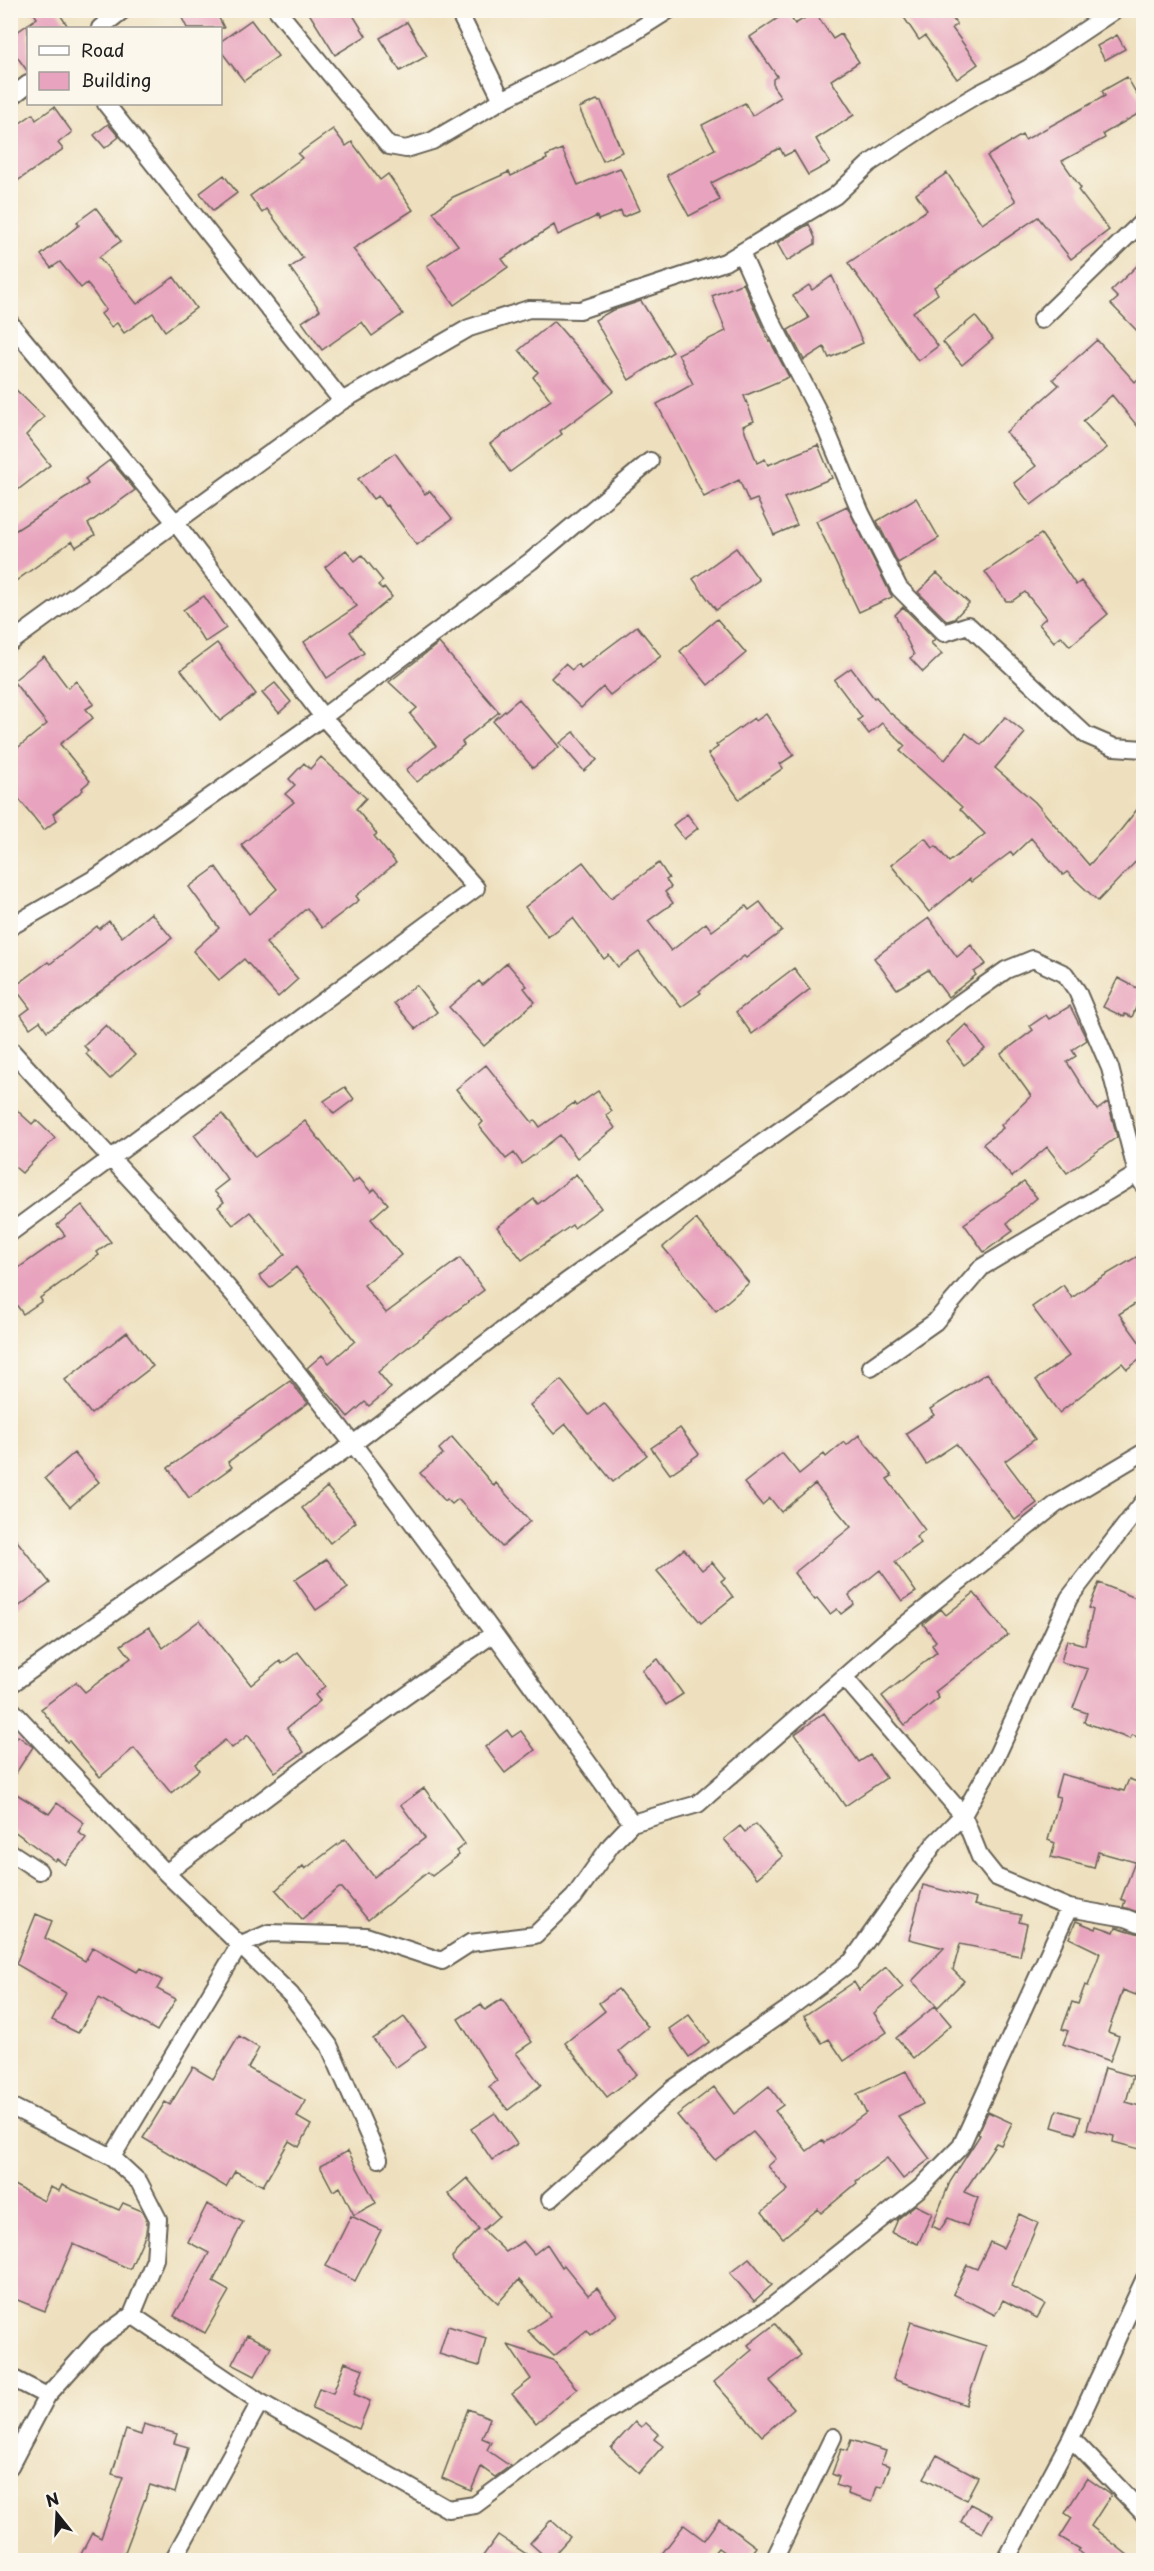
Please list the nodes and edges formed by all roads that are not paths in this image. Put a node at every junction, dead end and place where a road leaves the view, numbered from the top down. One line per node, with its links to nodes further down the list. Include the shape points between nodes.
1 (123, 10): 6 (street)
2 (277, 10): 9 (street, via 388,146 406,149 432,141)
3 (458, 10): 9 (street)
4 (669, 10): 9 (street, via 628,36)
5 (1115, 10): 12 (street, via 1027,69 941,116 870,164 835,196)
6 (101, 27)
7 (27, 85): 8 (street)
8 (10, 98)
9 (502, 100)
10 (107, 105): 15 (street)
11 (1143, 220): 13 (street)
12 (741, 253): 15 (street, via 725,262 580,310 529,309 469,328); 20 (street, via 899,588 944,633 968,625 1086,735 1114,747)
13 (1041, 320)
14 (10, 323): 17 (street)
15 (342, 402): 17 (street)
16 (650, 461): 19 (street, via 531,561)
17 (175, 522): 18 (street); 19 (street)
18 (10, 643)
19 (323, 717): 21 (street, via 97,877); 23 (street, via 476,888)
20 (1143, 749)
21 (10, 927)
22 (10, 1049): 23 (street)
23 (110, 1159): 25 (street); 27 (street, via 253,1318)
24 (1140, 1180): 26 (street, via 982,1267 935,1322); 27 (street, via 1110,1068 1077,991 1065,974 1033,959 1006,970 585,1268)
25 (10, 1233)
26 (871, 1367)
27 (353, 1444): 30 (street); 32 (street)
28 (1143, 1452): 31 (street, via 1055,1505)
29 (1143, 1501): 34 (street, via 1069,1598 997,1755)
30 (493, 1634): 35 (street); 38 (street)
31 (844, 1677): 34 (street); 35 (street, via 698,1804)
32 (10, 1685)
33 (10, 1708): 38 (street)
34 (963, 1815): 39 (street, via 980,1857 996,1877); 45 (street, via 935,1843 852,1961 674,2088)
35 (632, 1823): 41 (street, via 574,1897 535,1935 470,1943 442,1961 366,1936 269,1933)
36 (10, 1852): 37 (street)
37 (39, 1871)
38 (166, 1873): 41 (street)
39 (1069, 1908): 40 (street, via 1126,1918); 50 (street, via 961,2146 920,2188 770,2308 568,2436 475,2505 448,2509)
40 (1143, 1925)
41 (239, 1946): 43 (street); 44 (street, via 291,1995 329,2045)
42 (10, 2106): 43 (street)
43 (111, 2157): 47 (street, via 139,2182 158,2219 155,2259)
44 (379, 2159)
45 (550, 2199)
46 (1143, 2280): 52 (street)
47 (132, 2315): 49 (street, via 97,2340); 50 (street)
48 (10, 2378): 49 (street)
49 (47, 2396): 53 (street)
50 (260, 2402): 55 (street)
51 (833, 2437): 56 (street)
52 (1071, 2438): 54 (street); 57 (street)
53 (10, 2466)
54 (1143, 2514)
55 (173, 2560)
56 (774, 2560)
57 (1006, 2560)

